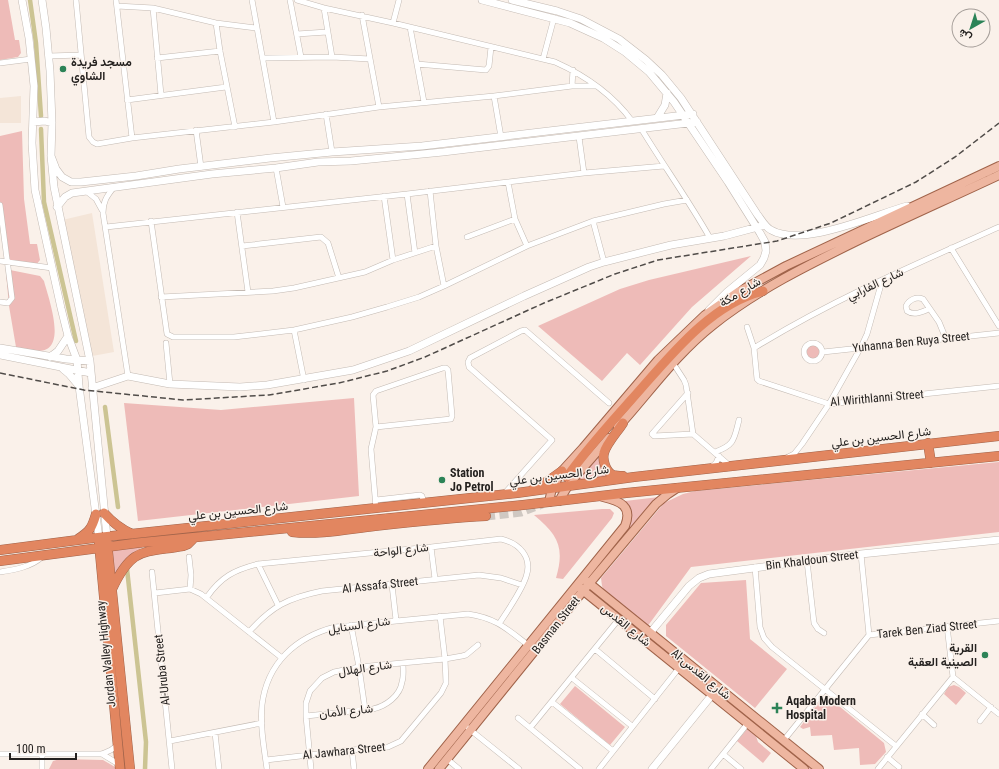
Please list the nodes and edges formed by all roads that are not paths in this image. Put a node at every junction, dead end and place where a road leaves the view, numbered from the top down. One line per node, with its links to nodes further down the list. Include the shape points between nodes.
1 (22, 0): 31 (street)
2 (42, 0): 25 (street)
3 (76, 0): 24 (street)
4 (116, 0): 11 (street)
5 (252, 0): 19 (street)
6 (290, 0): 21 (street)
7 (297, 0): 13 (street)
8 (399, 0): 17 (street)
9 (482, 0): 15 (street)
10 (512, 0): 46 (street, via 566,14 590,23 619,39 662,75)
11 (117, 6): 12 (street); 42 (street)
12 (153, 8): 16 (street); 28 (street)
13 (324, 8): 14 (street); 20 (street)
14 (362, 15): 17 (street); 32 (street)
15 (554, 18): 30 (street); 39 (street, via 591,32 616,46 649,72)
16 (216, 23): 19 (street); 23 (street)
17 (393, 23): 18 (street)
18 (410, 27): 22 (street); 34 (street)
19 (256, 28): 29 (street)
20 (327, 32): 21 (street); 27 (street)
21 (297, 34): 26 (street)
22 (491, 47): 30 (street); 34 (street, via 489,66 486,70)
23 (220, 51): 28 (street); 38 (street)
24 (81, 55): 25 (street); 60 (street, via 89,137 97,144)
25 (49, 56): 53 (street)
26 (301, 57): 27 (street); 29 (street)
27 (332, 57): 32 (street)
28 (157, 58): 40 (street)
29 (264, 58): 51 (street)
30 (543, 58): 35 (street)
31 (31, 59): 33 (street); 50 (street, via 34,86)
32 (370, 59): 44 (street)
33 (0, 63)
34 (417, 64): 43 (street)
35 (573, 70): 36 (street); 37 (street)
36 (572, 86): 37 (street); 41 (street)
37 (595, 86): 49 (street, via 620,106)
38 (226, 87): 40 (street); 55 (street)
39 (667, 93): 47 (street); 48 (street, via 665,105)
40 (161, 95): 42 (street)
41 (494, 96): 43 (street); 58 (street)
42 (127, 100): 60 (street)
43 (424, 102): 44 (street)
44 (379, 107): 45 (street)
45 (326, 114): 51 (street); 62 (street)
46 (692, 114): 47 (street); 52 (street)
47 (682, 115): 48 (street); 54 (street)
48 (657, 118): 49 (street)
49 (632, 121): 58 (street)
50 (33, 122): 53 (street); 105 (street, via 35,190)
51 (274, 122): 55 (street)
52 (697, 122): 54 (street); 89 (street)
53 (52, 123): 64 (street)
54 (689, 124): 57 (street); 92 (street)
55 (235, 127): 56 (street)
56 (196, 130): 60 (street); 67 (street)
57 (642, 130): 59 (street); 65 (street)
58 (501, 137): 61 (street)
59 (579, 137): 63 (street); 69 (street)
60 (132, 138)
61 (422, 146): 62 (street); 63 (street)
62 (332, 152): 67 (street)
63 (423, 154): 68 (street)
64 (51, 156): 71 (street, via 58,172 71,182); 82 (street)
65 (664, 166): 69 (street); 79 (street)
66 (999, 166): 80 (main road, شارع مكة)
67 (201, 167): 71 (street)
68 (276, 168): 73 (street); 83 (street)
69 (584, 173): 72 (street)
70 (999, 175): 109 (main road, شارع مكة, via 895,222)
71 (136, 176): 73 (street)
72 (508, 182): 76 (street); 86 (street)
73 (137, 185): 74 (street)
74 (114, 187): 75 (street); 85 (street, via 105,199)
75 (86, 191): 82 (street, via 68,195); 85 (street, via 96,199)
76 (430, 191): 77 (street); 97 (street)
77 (406, 194): 78 (street); 100 (street)
78 (384, 196): 83 (street); 101 (street)
79 (687, 200): 87 (street); 95 (street)
80 (918, 204): 93 (street, via 813,235); 114 (main road, شارع مكة, via 786,266 738,292)
81 (0, 205): 104 (street)
82 (57, 207): 129 (street)
83 (283, 207): 84 (street)
84 (238, 212): 88 (street); 96 (street)
85 (103, 213): 90 (street)
86 (515, 219): 94 (street); 98 (street)
87 (593, 221): 98 (street); 103 (street)
88 (151, 222): 90 (street); 111 (street)
89 (765, 225): 92 (street); 93 (street)
90 (106, 227): 134 (street)
91 (999, 227): 99 (street, شارع الفارابي)
92 (759, 230): 93 (street); 95 (street); 114 (street, via 766,251 763,261)
93 (771, 230)
94 (467, 237)
95 (710, 238): 103 (street)
96 (242, 246): 106 (street, via 321,237 328,243); 110 (street)
97 (436, 246): 100 (street); 108 (street)
98 (527, 246): 108 (street)
99 (951, 248): 107 (street, شارع الفارابي); 115 (street)
100 (415, 253): 101 (street)
101 (393, 260): 106 (street, via 365,272)
102 (0, 261): 104 (street)
103 (604, 262): 135 (street, via 524,296 410,351 353,370)
104 (7, 263): 105 (street); 112 (street, via 12,298 8,303)
105 (52, 268): 119 (street)
106 (339, 278): 110 (street, via 294,288)
107 (882, 281): 122 (street); 124 (street, شارع الفارابي, via 819,311)
108 (444, 286): 117 (street, via 387,308)
109 (763, 290): 130 (main road, شارع مكة, via 713,325); 159 (highway, via 747,295 730,305 689,337)
110 (248, 292): 111 (street)
111 (161, 297): 117 (street, via 166,332 173,337 234,337)
112 (0, 302)
113 (929, 309): 120 (street, via 939,322)
114 (705, 315): 159 (main road, شارع مكة, via 658,360)
115 (999, 326)
116 (747, 327): 124 (street)
117 (294, 330): 135 (street)
118 (999, 333): 120 (street, Yuhanna Ben Ruya Street)
119 (68, 336): 127 (street, via 58,351); 128 (street)
120 (946, 339): 122 (street, Yuhanna Ben Ruya Street)
121 (166, 343): 136 (street)
122 (861, 347): 125 (street, Yuhanna Ben Ruya Street); 144 (street)
123 (0, 348): 127 (street)
124 (754, 348): 144 (street, Al Wirithlanni Street, via 759,381)
125 (823, 352)
126 (0, 355): 131 (street)
127 (50, 357): 128 (street)
128 (77, 360): 129 (street); 132 (street)
129 (90, 361): 133 (street)
130 (673, 364): 140 (street, via 684,380); 146 (main road, شارع مكة)
131 (61, 367): 132 (street); 137 (street)
132 (78, 371): 133 (street); 137 (street)
133 (91, 373): 139 (street)
134 (128, 376): 136 (street); 139 (street)
135 (304, 380): 136 (street, via 240,387)
136 (170, 384)
137 (79, 386): 141 (street)
138 (999, 386): 144 (street, Al Wirithlanni Street)
139 (92, 388): 142 (street)
140 (688, 393): 148 (street); 148 (street, via 652,434)
141 (81, 398): 142 (street); 170 (street)
142 (93, 398): 170 (street)
143 (609, 403): 165 (street, via 525,330 470,358 469,367 552,440)
144 (829, 404): 151 (street)
145 (739, 420): 152 (street, via 732,443)
146 (623, 423): 160 (highway, via 604,452 604,462 613,475); 161 (main road, شارع مكة)
147 (376, 427): 147 (street, via 372,397 376,391 443,368 448,370 451,419); 169 (street, via 371,449)
148 (693, 434): 152 (street)
149 (999, 436): 150 (highway, شارع الحسين بن علي)
150 (928, 443): 154 (highway, شارع الحسين بن علي); 156 (highway)
151 (802, 444): 154 (street, via 805,455); 155 (street, via 794,454)
152 (717, 454): 157 (street); 158 (street, via 714,466)
153 (999, 456): 156 (highway, شارع الحسين بن علي)
154 (812, 457): 155 (highway, شارع الحسين بن علي)
155 (781, 460): 157 (highway, شارع الحسين بن علي)
156 (930, 463): 163 (highway, شارع الحسين بن علي)
157 (730, 466): 158 (highway, شارع الحسين بن علي)
158 (707, 469): 160 (highway, شارع الحسين بن علي)
159 (564, 474): 162 (main road, شارع مكة); 164 (highway)
160 (634, 477): 161 (highway, شارع الحسين بن علي)
161 (567, 486): 162 (highway, شارع الحسين بن علي); 167 (main road, شارع مكة)
162 (552, 488): 164 (highway, شارع الحسين بن علي); 168 (main road, شارع مكة)
163 (678, 488): 166 (highway, شارع الحسين بن علي); 190 (main road, Basman Street, via 656,504)
164 (525, 492): 165 (highway, شارع الحسين بن علي)
165 (504, 494): 169 (highway, شارع الحسين بن علي, via 424,503 405,501)
166 (600, 496): 167 (highway, شارع الحسين بن علي); 194 (main road, Basman Street, via 622,504 627,510 627,519 625,526)
167 (559, 501): 168 (highway, شارع الحسين بن علي)
168 (549, 502): 172 (highway, شارع الحسين بن علي)
169 (376, 504): 173 (highway, شارع الحسين بن علي)
170 (100, 514): 173 (highway); 174 (street); 176 (highway, via 87,533)
171 (486, 516): 172 (highway, via 321,532 305,533)
172 (279, 529): 175 (highway, شارع الحسين بن علي)
173 (132, 534): 174 (highway, شارع الحسين بن علي)
174 (103, 537): 176 (highway, شارع الحسين بن علي); 178 (highway, Jordan Valley Highway)
175 (194, 538): 178 (highway, شارع الحسين بن علي); 198 (highway, via 183,546 151,550 133,558 120,572)
176 (76, 540): 181 (highway, شارع الحسين بن علي)
177 (999, 540): 183 (street, Bin Khaldoun Street)
178 (103, 547): 180 (highway, شارع الحسين بن علي); 187 (highway, Jordan Valley Highway); 198 (highway, Jordan Valley Highway)
179 (431, 547): 188 (street, شارع الواحة); 193 (street); 196 (street, شارع الواحة, via 509,540 526,556 527,572)
180 (86, 549): 182 (highway, شارع الحسين بن علي); 187 (highway, via 96,554)
181 (0, 550)
182 (45, 554): 185 (highway, شارع الحسين بن علي); 191 (street, via 29,565)
183 (861, 554): 186 (street, Bin Khaldoun Street); 216 (street)
184 (189, 557): 199 (street)
185 (0, 561)
186 (807, 561): 189 (street, Bin Khaldoun Street); 215 (street, via 814,623)
187 (101, 564): 248 (highway, Jordan Valley Highway)
188 (258, 564): 202 (street, شارع الواحة, via 234,571 216,585); 205 (street)
189 (755, 567): 214 (street, Bin Khaldoun Street, via 709,574 695,580); 228 (street, via 760,627 764,638)
190 (600, 571): 194 (main road, Basman Street); 201 (main road, via 598,585)
191 (0, 572)
192 (152, 572): 200 (street, Al-Uruba Street)
193 (435, 579): 195 (street, Al Assafa Street); 196 (street, Al Assafa Street, via 490,576)
194 (586, 581): 197 (main road, Basman Street); 201 (main road, Al-شارع القدس)
195 (392, 585): 205 (street, Al Assafa Street, via 322,591 305,594); 207 (street)
196 (522, 585): 210 (street, شارع الواحة)
197 (580, 588): 203 (main road, شارع القدس); 204 (main road, Basman Street); 218 (main road, Basman Street)
198 (111, 590): 263 (highway, Jordan Valley Highway)
199 (190, 590): 200 (street); 202 (street)
200 (154, 594): 247 (street, Al-Uruba Street)
201 (605, 596): 214 (main road, Al-شارع القدس)
202 (207, 597): 213 (street)
203 (593, 598): 204 (main road); 208 (main road, شارع القدس)
204 (577, 599): 243 (main road, Basman Street, via 536,650)
205 (278, 605): 213 (street, Al Assafa Street)
206 (440, 616): 207 (street, شارع السنايل); 210 (street, شارع السنايل, via 468,614); 221 (street, Al Jawhara Street)
207 (396, 620): 211 (street, شارع السنايل)
208 (619, 620): 219 (street); 224 (main road, شارع القدس)
209 (999, 621): 212 (street, Tarek Ben Ziad Street)
210 (500, 624): 218 (street, شارع السنايل)
211 (351, 625): 220 (street, شارع السنايل, via 321,630 294,645); 223 (street)
212 (948, 626): 216 (street, Tarek Ben Ziad Street); 225 (street)
213 (249, 632): 220 (street)
214 (650, 633): 227 (main road, Al-شارع القدس)
215 (824, 633)
216 (869, 635): 228 (street, Tarek Ben Ziad Street)
217 (478, 645): 221 (street, شارع الهلال, via 466,655)
218 (528, 645): 243 (main road, Basman Street)
219 (595, 649): 226 (street); 230 (street)
220 (282, 658): 239 (street, شارع السنايل, via 264,693)
221 (445, 659): 222 (street, شارع الهلال); 250 (street, Al Jawhara Street, via 444,688 401,741 388,747)
222 (403, 663): 223 (street, شارع الهلال); 233 (street, شارع الأمان, via 403,682 398,692 385,705)
223 (359, 667): 233 (street); 236 (street, شارع الهلال, via 334,672 322,678 310,691)
224 (679, 668): 229 (main road, شارع القدس); 230 (street)
225 (952, 676): 232 (street); 234 (street)
226 (572, 678): 231 (street); 242 (street)
227 (718, 687): 229 (street); 246 (main road, Al-شارع القدس)
228 (825, 689): 246 (street, Tarek Ben Ziad Street); 249 (street)
229 (712, 694): 240 (main road, Al-شارع القدس); 275 (street)
230 (655, 699): 242 (street)
231 (552, 702): 244 (street); 251 (street)
232 (991, 707): 235 (street); 238 (street)
233 (365, 709): 236 (street, شارع الأمان)
234 (922, 714): 241 (street); 249 (street)
235 (999, 714)
236 (306, 716): 256 (street, شارع الهلال)
237 (518, 718): 244 (street)
238 (980, 720)
239 (262, 723): 245 (street); 259 (street, شارع السنايل)
240 (748, 723): 254 (street); 278 (main road, Al-شارع القدس)
241 (934, 725)
242 (632, 726): 251 (street)
243 (467, 727): 258 (main road, Basman Street); 269 (main road, Basman Street); 272 (street)
244 (530, 728): 273 (street)
245 (215, 733): 247 (street); 265 (street)
246 (784, 740): 279 (main road, Al-شارع القدس)
247 (170, 741): 264 (street, Al-Uruba Street)
248 (118, 744): 253 (street); 260 (highway, Jordan Valley Highway)
249 (896, 746): 257 (street)
250 (352, 750): 256 (street, Al Jawhara Street); 268 (street)
251 (613, 751): 274 (street)
252 (0, 754): 255 (street)
253 (102, 754): 255 (street); 260 (street)
254 (723, 754): 276 (street); 277 (street)
255 (42, 755): 262 (street)
256 (309, 755): 259 (street, Al Jawhara Street); 267 (street, شارع الهلال)
257 (887, 757): 261 (street); 280 (street)
258 (447, 759): 270 (main road, Basman Street); 271 (street)
259 (266, 760): 266 (street, شارع السنايل)
260 (120, 767)
261 (899, 767)
262 (42, 769)
263 (130, 769)
264 (172, 769)
265 (219, 769)
266 (267, 769)
267 (311, 769)
268 (354, 769)
269 (428, 769)
270 (439, 769)
271 (459, 769)
272 (519, 769)
273 (580, 769)
274 (599, 769)
275 (652, 769)
276 (711, 769)
277 (741, 769)
278 (804, 769)
279 (820, 769)
280 (878, 769)

